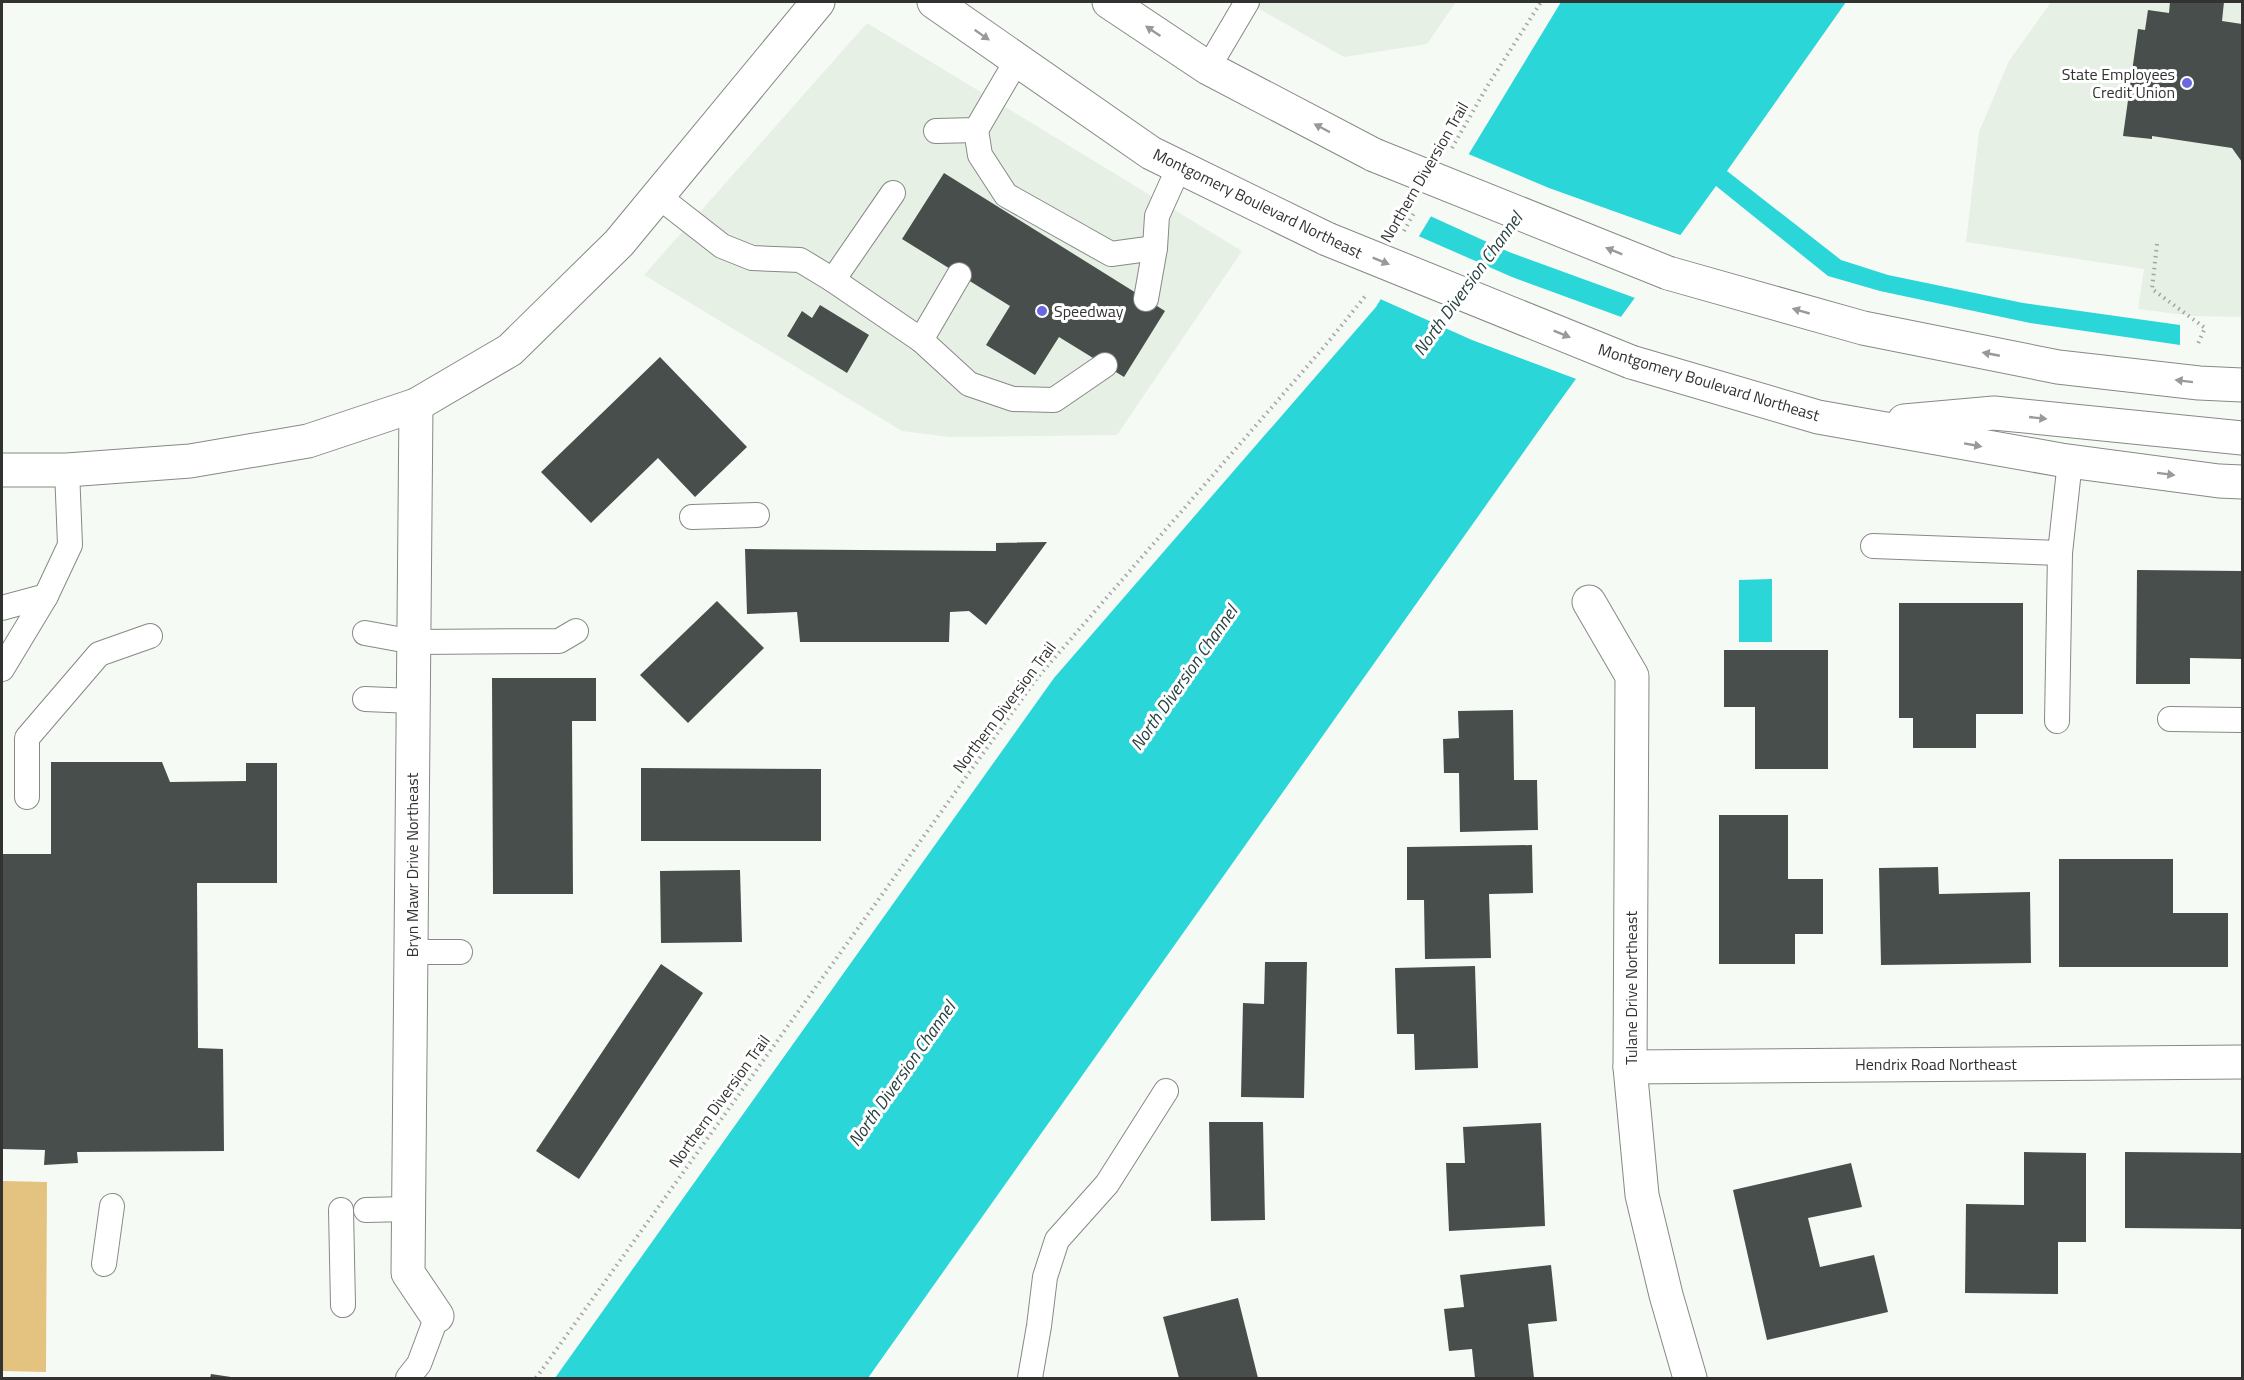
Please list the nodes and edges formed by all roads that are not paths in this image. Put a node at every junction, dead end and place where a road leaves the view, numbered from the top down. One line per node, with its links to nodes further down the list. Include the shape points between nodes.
1 (818, 2): 11 (street)
2 (934, 2): 5 (street, Montgomery Boulevard Northeast, one-way to 5)
3 (1108, 2): 6 (street, one-way to 3)
4 (1247, 2): 6 (lane)
5 (1017, 60): 7 (lane); 9 (street, Montgomery Boulevard Northeast, via 1151,153)
6 (1208, 68): 18 (street, one-way to 6, bridge, via 2058,367 1863,328 1668,273 1374,155)
7 (976, 130): 8 (lane); 12 (lane, via 980,155 1003,201 1112,254)
8 (936, 131)
9 (1179, 167): 12 (lane, via 1157,216); 20 (street, Montgomery Boulevard Northeast, one-way to 20, bridge, via 1327,239 1631,362 1818,417)
10 (893, 193): 14 (lane)
11 (658, 196): 14 (lane, via 722,246 752,258 800,260); 19 (street, via 620,243 510,350)
12 (1155, 248): 15 (lane)
13 (959, 274): 16 (lane)
14 (833, 280): 16 (lane)
15 (1146, 299)
16 (921, 340): 17 (lane, via 969,384 1012,399 1054,400)
17 (1105, 365)
18 (2242, 385)
19 (416, 405): 24 (street, via 308,441 190,461); 36 (street, Bryn Mawr Drive Northeast)
20 (1855, 424): 21 (street, one-way to 21, via 1994,413); 22 (street, Montgomery Boulevard Northeast, one-way to 22)
21 (2242, 438)
22 (2070, 461): 25 (street, Montgomery Boulevard Northeast, one-way to 25); 29 (lane)
23 (2, 470): 24 (street)
24 (67, 470): 30 (lane, via 70,545)
25 (2242, 482)
26 (757, 515): 27 (lane)
27 (692, 517)
28 (1873, 546): 29 (lane)
29 (2060, 553): 42 (lane)
30 (46, 596): 32 (lane); 37 (lane)
31 (1589, 602): 47 (street, Tulane Drive Northeast, via 1632,676)
32 (2, 608)
33 (576, 631): 36 (lane, via 559,641)
34 (365, 633): 36 (lane)
35 (150, 636): 43 (lane, via 99,654 27,738)
36 (414, 642): 39 (street, Bryn Mawr Drive Northeast)
37 (2, 669)
38 (365, 699): 39 (lane)
39 (413, 701): 44 (street, Bryn Mawr Drive Northeast)
40 (2170, 719): 41 (lane)
41 (2242, 720)
42 (2057, 721)
43 (27, 797)
44 (411, 952): 45 (lane); 50 (street, Bryn Mawr Drive Northeast)
45 (460, 952)
46 (2242, 1062): 47 (street, Hendrix Road Northeast)
47 (1630, 1066): 58 (street, Tulane Drive Northeast, via 1642,1196)
48 (1166, 1091): 57 (lane, via 1107,1184 1057,1240 1045,1277)
49 (112, 1206): 53 (lane)
50 (408, 1209): 52 (lane); 55 (street, Bryn Mawr Drive Northeast, via 408,1273)
51 (341, 1210): 54 (lane)
52 (366, 1210)
53 (104, 1264)
54 (343, 1305)
55 (437, 1316): 56 (lane, via 419,1364)
56 (408, 1378)
57 (1030, 1378)
58 (1690, 1378)

